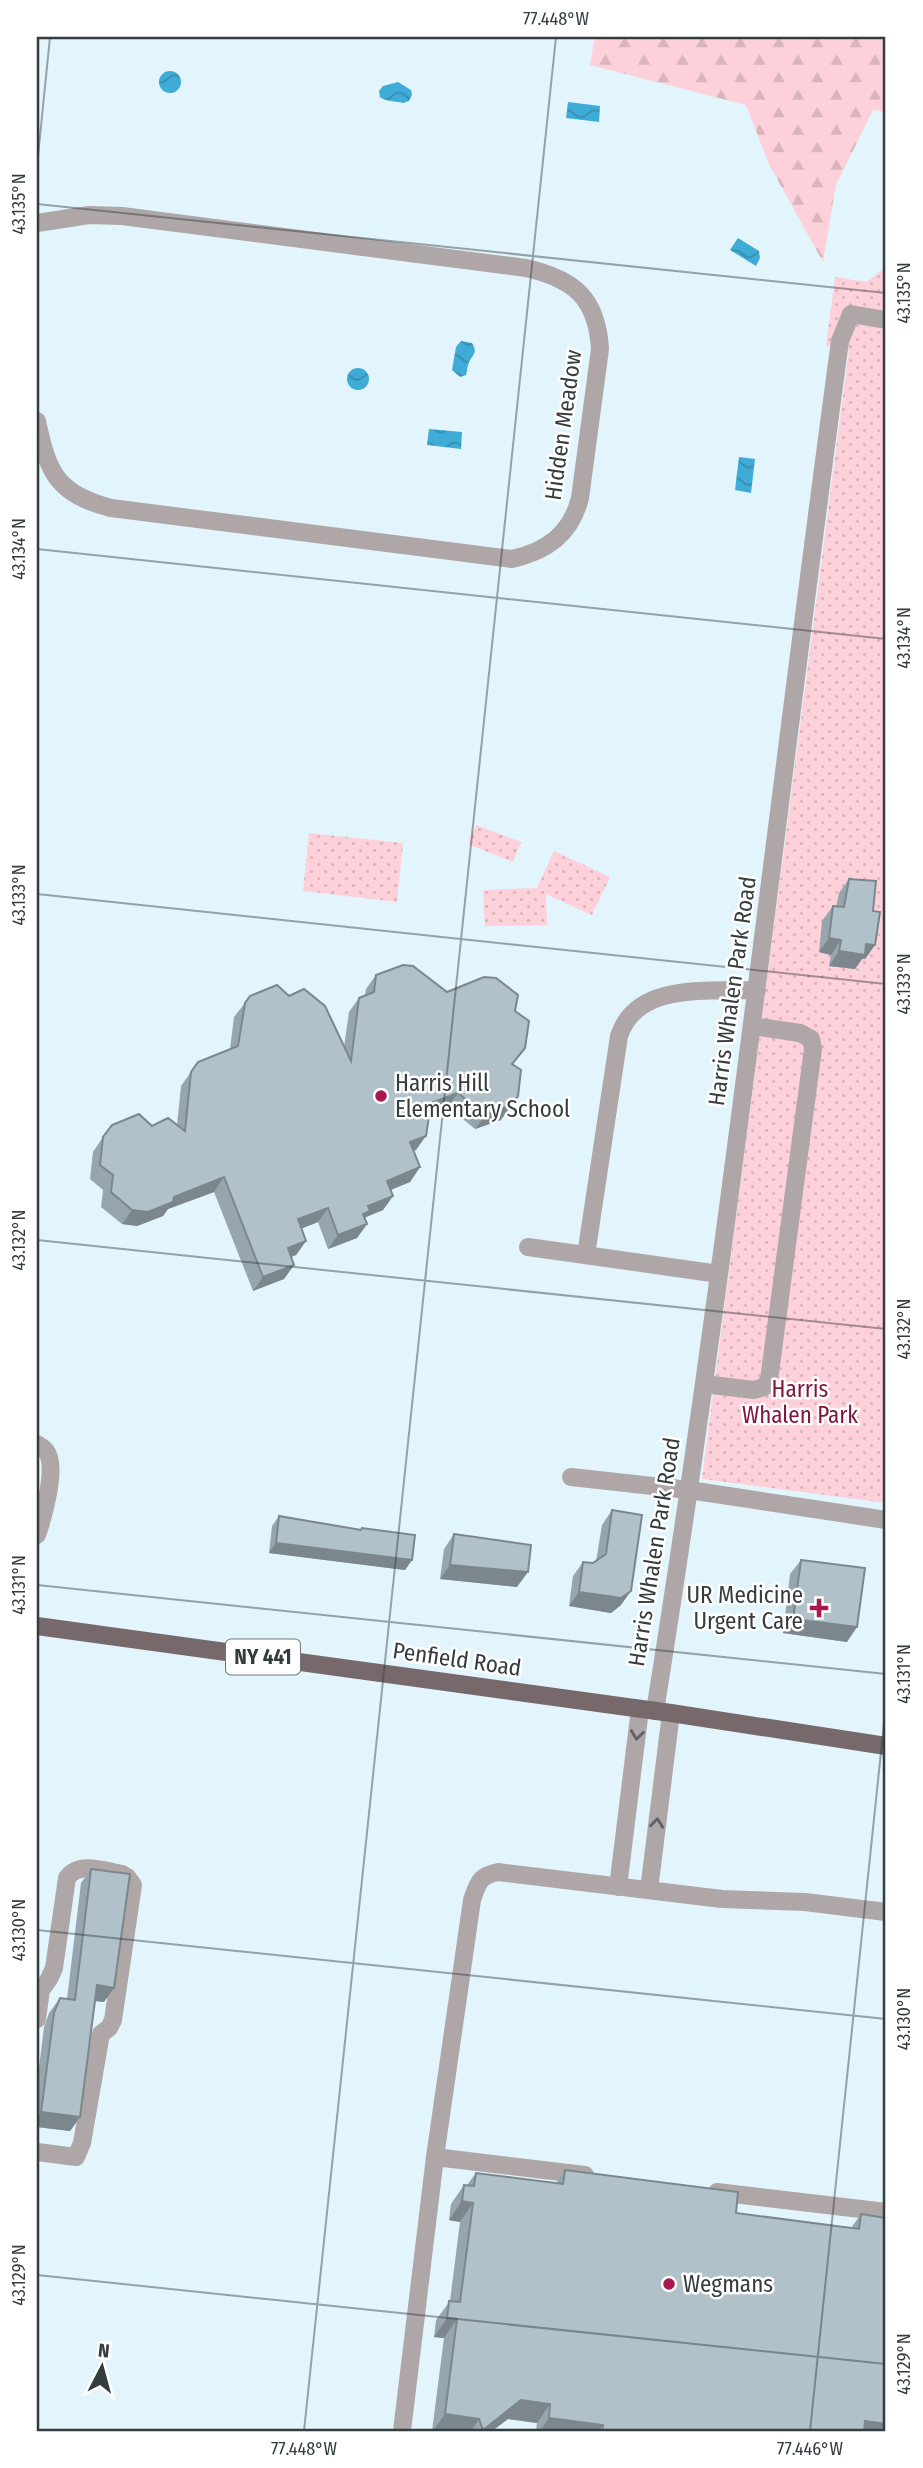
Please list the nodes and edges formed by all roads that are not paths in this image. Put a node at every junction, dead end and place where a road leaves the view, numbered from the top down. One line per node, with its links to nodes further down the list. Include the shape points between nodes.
1 (37, 223): 3 (street, Hidden Meadow, via 89,215 122,216 550,273 583,296 599,327 600,349 581,492 573,520 549,545 512,559 89,503 57,480)
2 (886, 320): 4 (street, Harris Whalen Park Road, via 851,314 840,341)
3 (37, 422)
4 (757, 990): 5 (street, Harris Whalen Park Road); 7 (street, via 651,999 624,1023)
5 (752, 1026): 8 (street, Harris Whalen Park Road); 9 (street, via 800,1033 811,1039 813,1049 769,1380 754,1390)
6 (528, 1247): 7 (street)
7 (586, 1255): 8 (street)
8 (719, 1274): 9 (street, Harris Whalen Park Road)
9 (704, 1384): 12 (street, Harris Whalen Park Road)
10 (37, 1444): 14 (street, via 51,1464 45,1515)
11 (571, 1477): 12 (street)
12 (689, 1490): 13 (street); 16 (street, Harris Whalen Park Road)
13 (886, 1520)
14 (37, 1535)
15 (37, 1626): 16 (main road, Penfield Road / NY 441)
16 (656, 1711): 17 (main road, Penfield Road / NY 441); 18 (street, one-way to 18); 19 (street, one-way to 16)
17 (881, 1744)
18 (618, 1887): 19 (street); 23 (street, via 498,1872 487,1874 478,1883)
19 (649, 1890): 20 (street)
20 (886, 1912)
21 (37, 2019): 22 (street, via 41,1990 54,1968 69,1874 83,1868 127,1877 133,1885 113,2020 101,2034 82,2143 76,2157)
22 (37, 2152)
23 (435, 2157): 24 (street); 27 (street)
24 (601, 2177)
25 (696, 2189): 26 (street)
26 (886, 2212)
27 (402, 2431)

